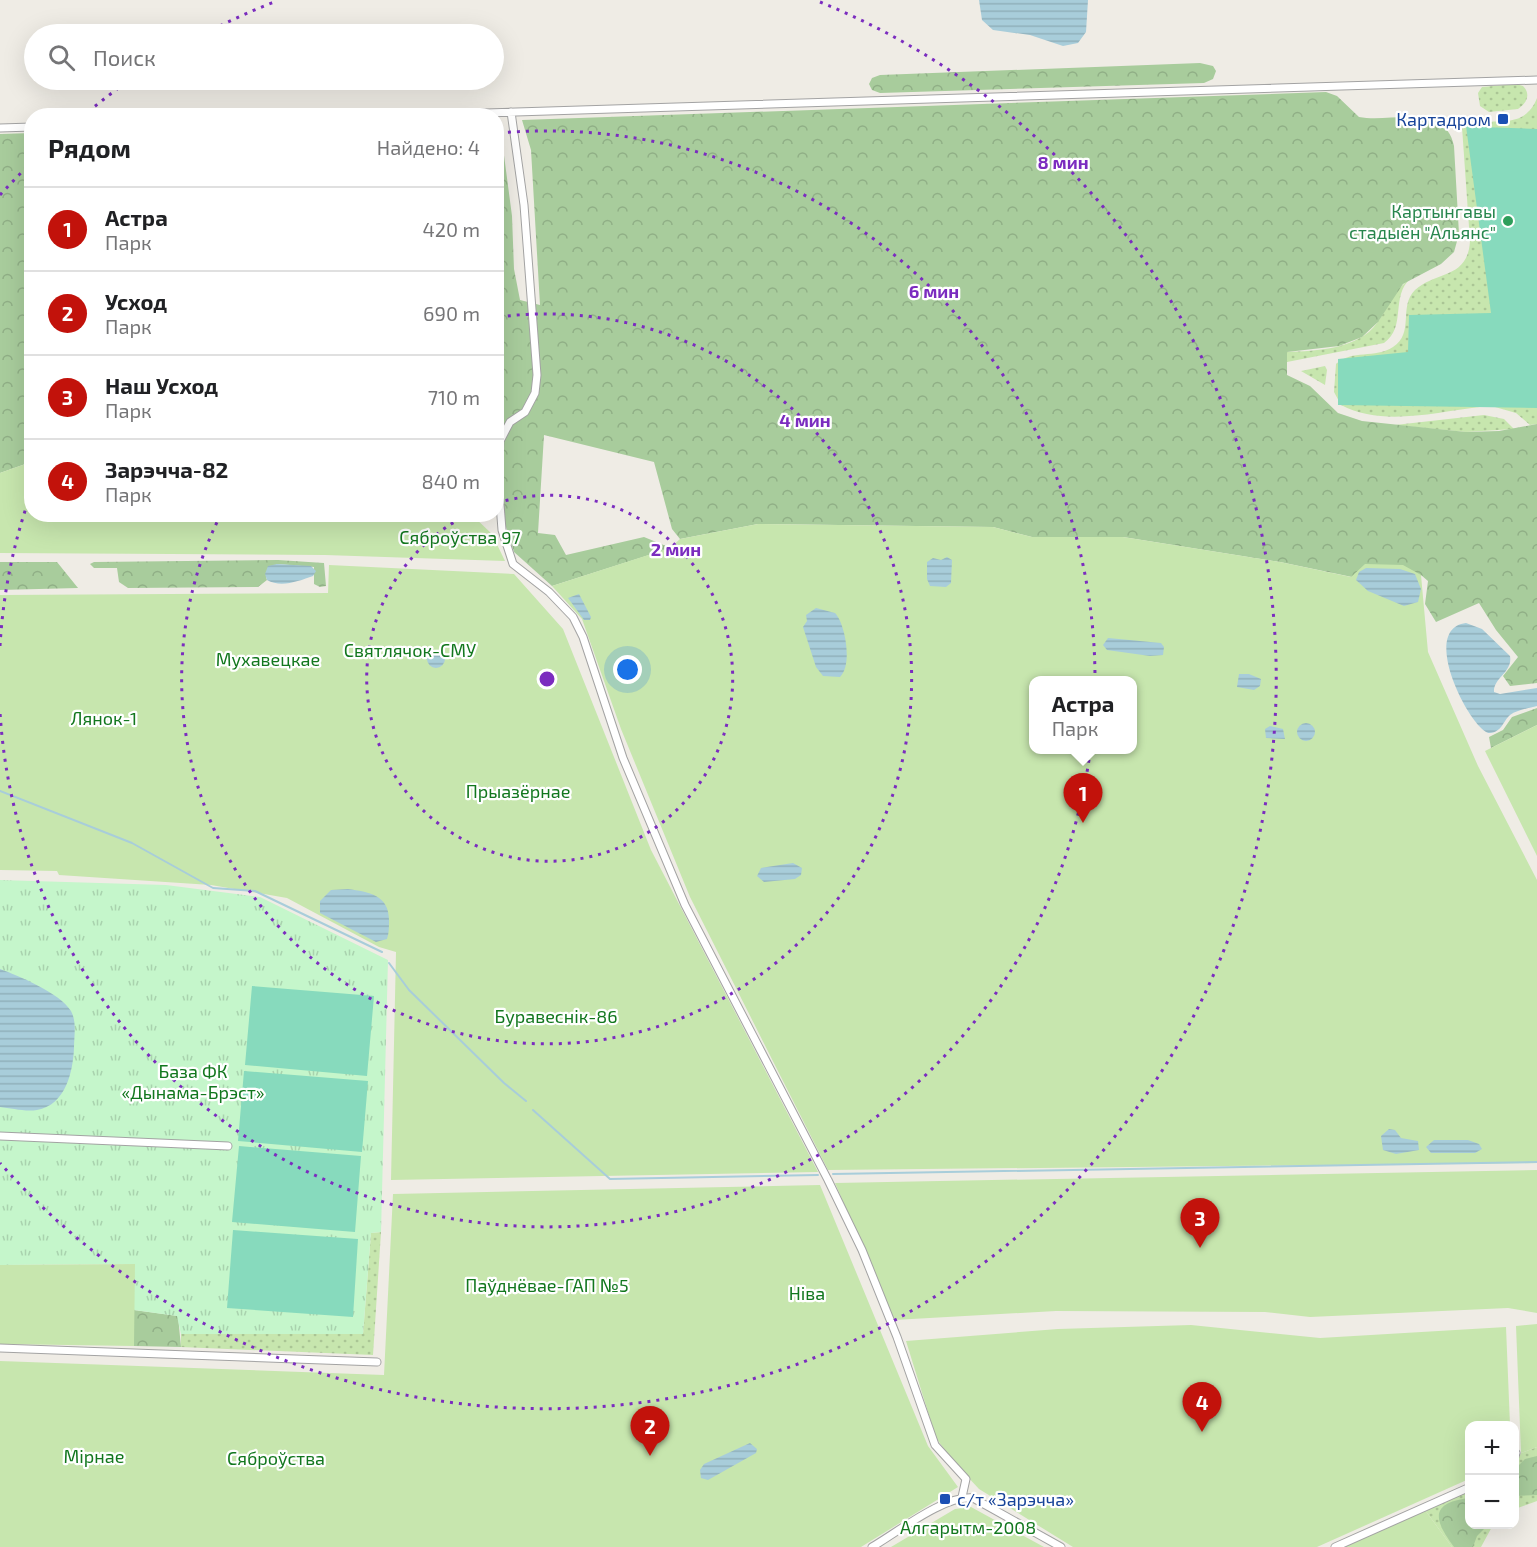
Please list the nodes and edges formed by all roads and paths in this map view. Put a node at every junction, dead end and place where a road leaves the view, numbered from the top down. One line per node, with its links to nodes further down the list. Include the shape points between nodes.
1 (1537, 80): 3 (street)
2 (504, 112): 3 (street)
3 (511, 112): 6 (street, via 524,205 537,375 535,393 525,411 510,422)
4 (24, 127): 5 (street)
5 (0, 128)
6 (504, 433)
7 (501, 522): 13 (street, via 513,564 573,617 583,637 623,758 685,905 862,1250 935,1445 966,1479)
8 (0, 1136): 9 (street)
9 (228, 1146)
10 (0, 1348): 11 (street)
11 (377, 1362)
12 (1465, 1489): 16 (street)
13 (962, 1497): 14 (street); 15 (street, via 973,1498)
14 (872, 1547)
15 (1061, 1547)
16 (1335, 1547)

